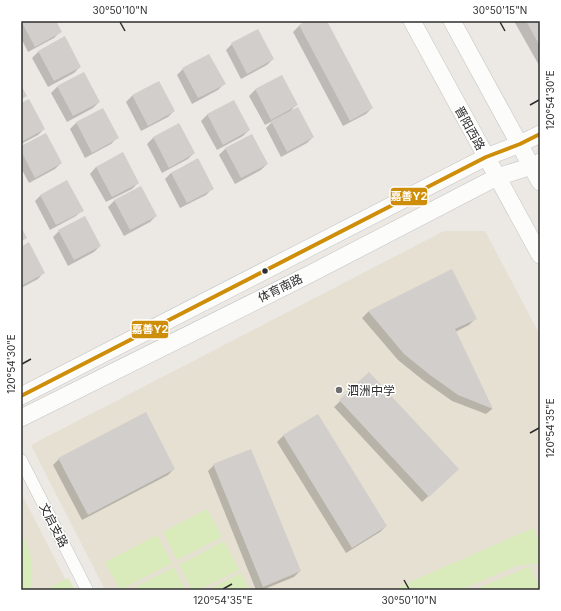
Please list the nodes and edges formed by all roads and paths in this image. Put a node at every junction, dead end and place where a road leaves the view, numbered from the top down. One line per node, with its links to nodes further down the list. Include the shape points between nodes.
1 (412, 21): 5 (main road, 晋阳西路)
2 (452, 21): 4 (main road)
3 (540, 134): 4 (main road, 体育南路)
4 (520, 144): 5 (main road, 体育南路); 6 (main road)
5 (486, 157): 7 (main road, 晋阳西路); 10 (main road, 体育南路)
6 (536, 164): 7 (main road, 体育南路); 8 (main road)
7 (497, 177): 9 (main road, 晋阳西路); 11 (main road, 体育南路, via 310,274)
8 (540, 182)
9 (540, 255)
10 (21, 396)
11 (21, 418)
12 (21, 460): 13 (street, 文启支路)
13 (87, 590)

